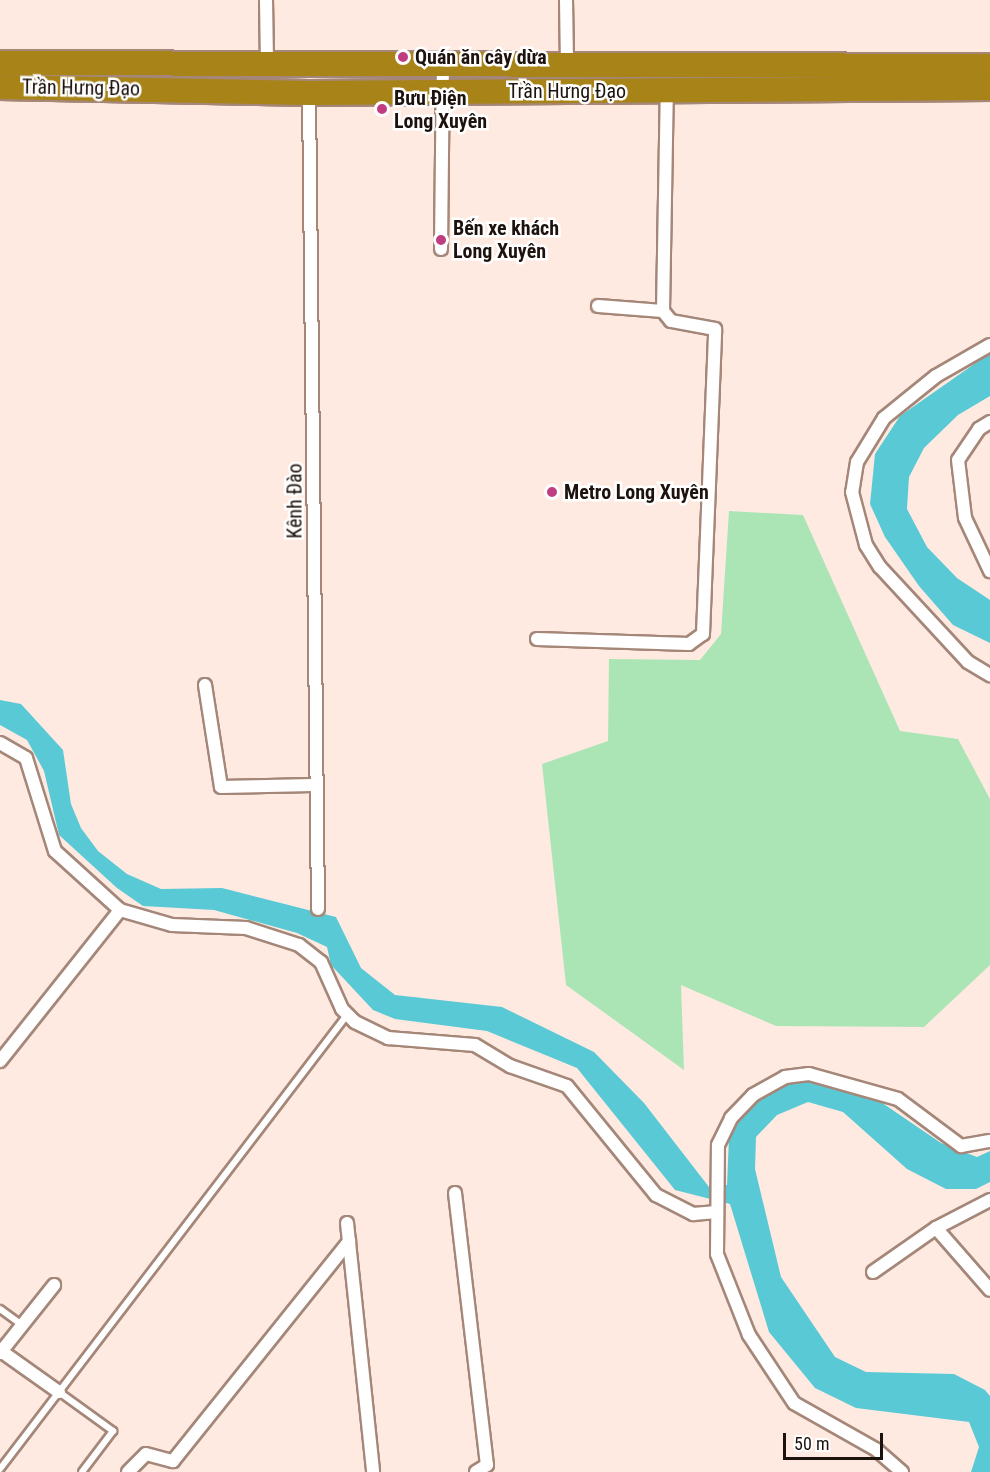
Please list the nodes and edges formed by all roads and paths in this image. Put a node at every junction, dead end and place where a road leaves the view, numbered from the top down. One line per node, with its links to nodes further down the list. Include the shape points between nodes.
1 (266, 0): 3 (street)
2 (566, 0): 6 (street)
3 (267, 62): 4 (highway, Trần Hưng Đạo); 5 (highway, Trần Hưng Đạo); 10 (highway)
4 (0, 63)
5 (443, 64): 6 (highway, Trần Hưng Đạo); 12 (street)
6 (567, 64): 7 (highway, Trần Hưng Đạo)
7 (990, 66)
8 (0, 87): 10 (highway, Trần Hưng Đạo)
9 (990, 88): 11 (highway, Trần Hưng Đạo)
10 (265, 90): 13 (highway, Trần Hưng Đạo)
11 (667, 90): 12 (highway, Trần Hưng Đạo); 16 (street)
12 (444, 92): 13 (highway, Trần Hưng Đạo); 14 (street)
13 (309, 93): 24 (street, Kênh Đào)
14 (441, 249)
15 (598, 306): 16 (street)
16 (663, 311): 20 (street, via 671,321 715,328 703,634 689,644)
17 (990, 345): 21 (street, via 936,376 884,418 857,462 852,492 867,545 880,567 968,662)
18 (990, 422): 19 (street, via 958,460 965,518)
19 (990, 571)
20 (537, 639)
21 (990, 675)
22 (205, 684): 24 (street, via 221,787)
23 (0, 743): 26 (street, via 26,758 55,851)
24 (313, 785): 25 (street, Kênh Đào)
25 (318, 909)
26 (120, 910): 27 (street, via 172,925 246,928 299,945 321,962); 28 (street)
27 (347, 1016): 32 (street, via 388,1038 475,1045 510,1066 567,1086 656,1195 693,1214); 42 (lane)
28 (0, 1061)
29 (990, 1140): 32 (street, via 961,1146 898,1099 862,1085 798,1074 761,1089 730,1118 718,1145)
30 (455, 1192): 47 (street, via 487,1465)
31 (990, 1200): 34 (street)
32 (717, 1209): 48 (street, via 717,1254 726,1286 782,1390 822,1423 877,1450)
33 (347, 1223): 35 (street)
34 (936, 1228): 36 (street); 38 (street)
35 (349, 1241): 45 (street, via 173,1461 146,1455); 46 (street)
36 (873, 1272)
37 (54, 1285): 40 (street)
38 (990, 1290)
39 (0, 1308): 40 (lane)
40 (22, 1325): 41 (street)
41 (1, 1352): 42 (street)
42 (59, 1392): 43 (lane); 44 (lane, via 113,1431)
43 (0, 1469)
44 (82, 1472)
45 (128, 1472)
46 (373, 1472)
47 (476, 1472)
48 (902, 1472)

